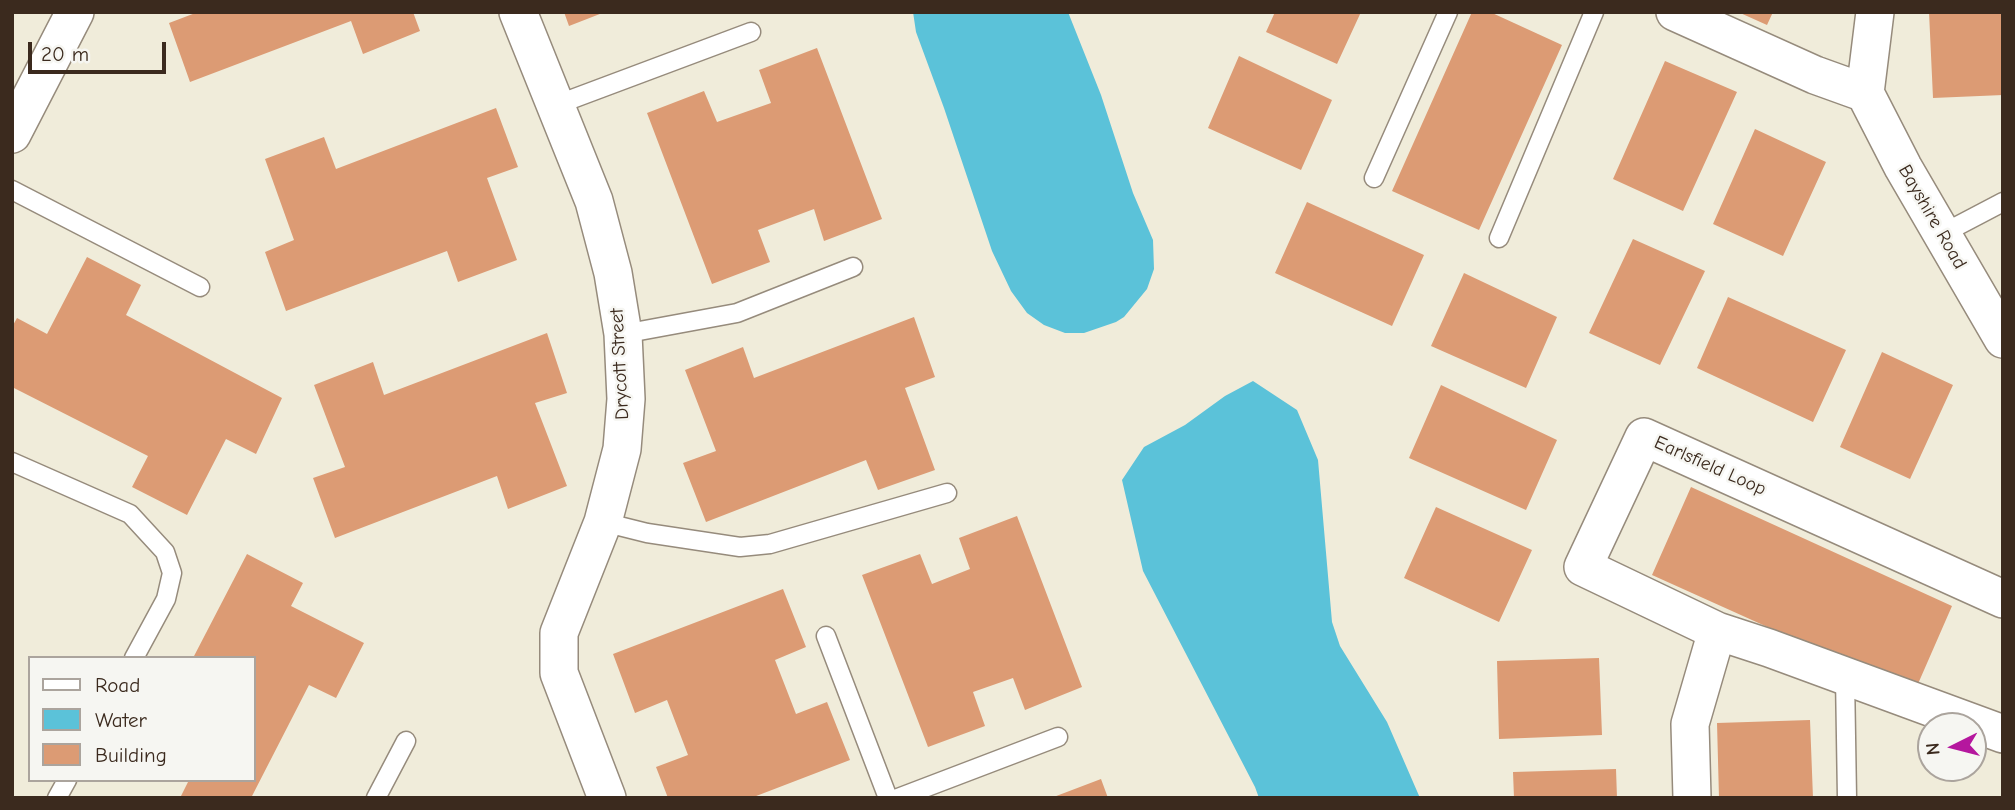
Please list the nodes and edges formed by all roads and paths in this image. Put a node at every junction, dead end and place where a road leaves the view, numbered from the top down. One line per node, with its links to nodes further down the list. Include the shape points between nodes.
1 (75, 12): 10 (street)
2 (518, 12): 9 (street, Drycott Street)
3 (1448, 12): 11 (lane)
4 (1594, 12): 15 (lane)
5 (1675, 12): 8 (street)
6 (1875, 12): 8 (street)
7 (751, 32): 9 (lane)
8 (1865, 93): 14 (street, Bayshire Road)
9 (556, 105): 18 (street, Drycott Street, via 594,201)
10 (12, 134)
11 (1374, 178)
12 (12, 190): 17 (lane)
13 (2003, 202): 14 (lane)
14 (1942, 234): 19 (street, Bayshire Road)
15 (1499, 238)
16 (853, 267): 18 (lane, via 737,313)
17 (200, 287)
18 (623, 334): 22 (street, Drycott Street, via 626,399 622,449)
19 (2003, 340)
20 (12, 462): 26 (lane, via 130,514 164,552 172,573 166,599)
21 (947, 494): 22 (lane, via 770,544 740,547)
22 (603, 523): 34 (street, Drycott Street, via 559,633 558,653 559,673)
23 (2003, 598): 24 (street, Earlsfield Loop, via 1644,437 1583,567)
24 (1717, 631): 27 (street, Earlsfield Loop); 37 (street, via 1690,724)
25 (826, 636): 35 (lane)
26 (135, 656)
27 (1845, 676): 28 (street, Earlsfield Loop); 38 (lane)
28 (2003, 734)
29 (1058, 737): 36 (lane)
30 (406, 741): 33 (lane)
31 (66, 782): 32 (lane)
32 (58, 798)
33 (376, 798)
34 (607, 798)
35 (888, 798)
36 (898, 798)
37 (1692, 798)
38 (1847, 798)

